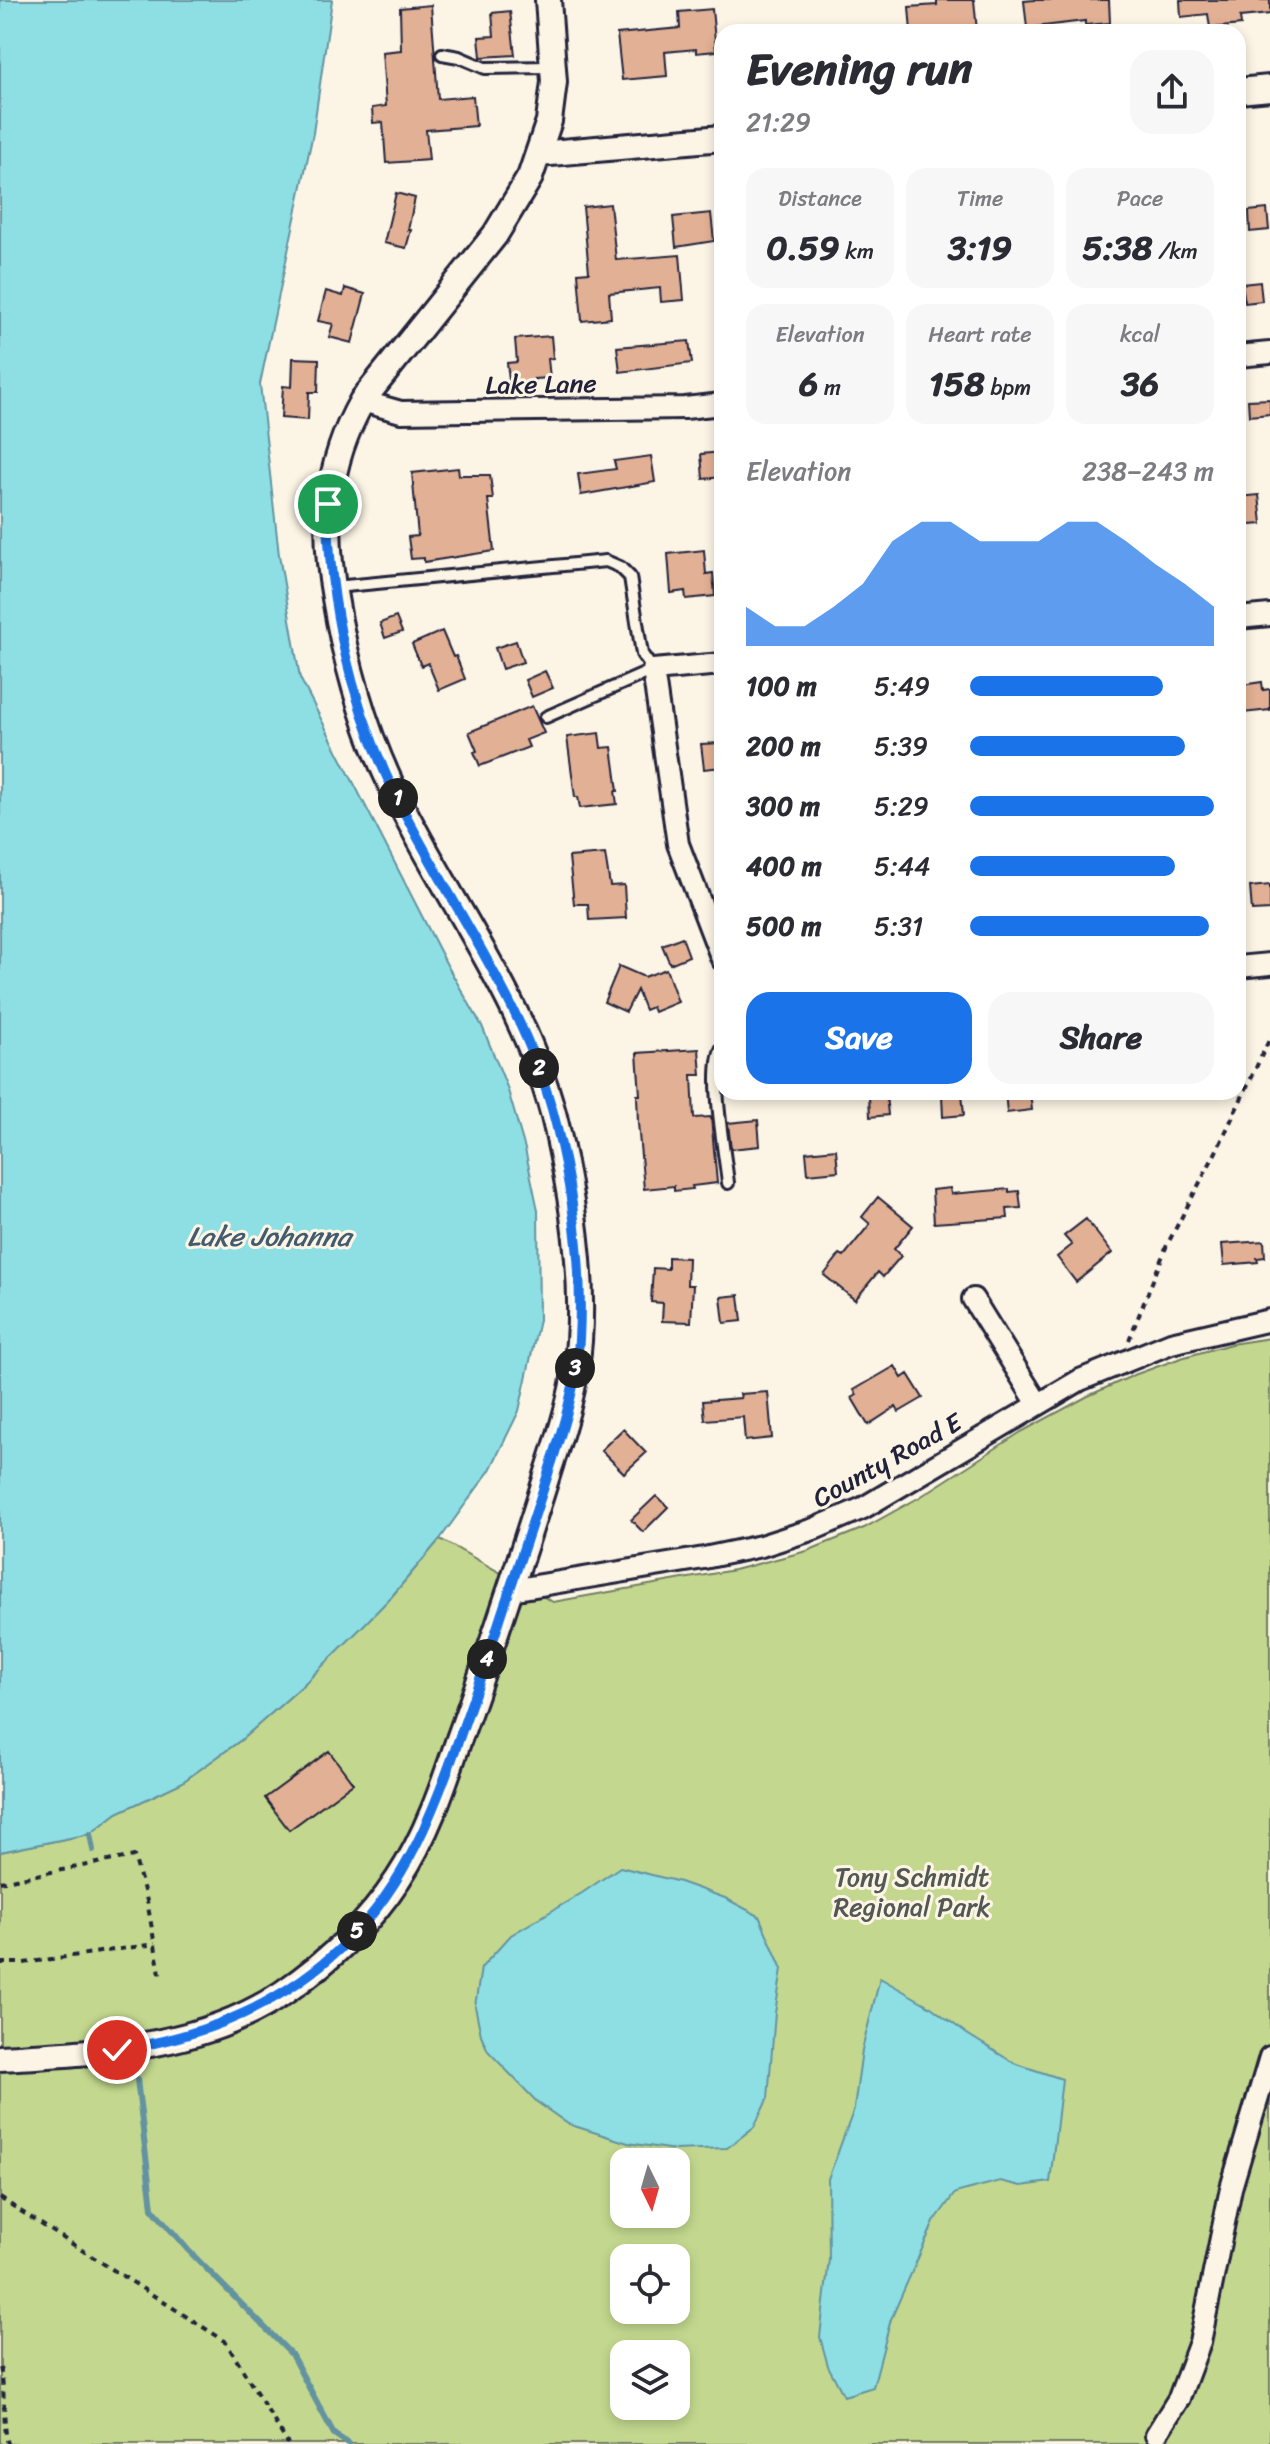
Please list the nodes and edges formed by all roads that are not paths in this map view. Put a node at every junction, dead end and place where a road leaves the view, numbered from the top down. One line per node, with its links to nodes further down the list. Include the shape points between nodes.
1 (548, 0): 3 (street)
2 (442, 54): 3 (lane, via 485,68)
3 (553, 67): 7 (street, via 549,121)
4 (1270, 88): 5 (street)
5 (1246, 90)
6 (714, 139): 7 (street)
7 (539, 154): 10 (street, via 495,235)
8 (1270, 353): 9 (street)
9 (1246, 355)
10 (362, 401): 11 (street, Lake Lane, via 401,412); 12 (street, via 334,467 330,492)
11 (714, 405)
12 (333, 588): 16 (lane, via 606,561 630,577 642,654); 26 (street, via 352,682 371,739 518,1018 540,1072 563,1159 577,1252 579,1342 571,1396)
13 (1270, 615): 14 (street)
14 (1246, 617)
15 (714, 665): 16 (street)
16 (653, 670): 17 (lane); 18 (street, via 678,844)
17 (546, 717)
18 (714, 938)
19 (1270, 964): 20 (street)
20 (1246, 966)
21 (719, 1100): 22 (lane)
22 (728, 1183)
23 (973, 1299): 25 (street)
24 (1270, 1320): 25 (street, County Road E, via 1171,1343 1080,1380)
25 (1038, 1404): 26 (street, County Road E, via 863,1508 814,1529 704,1558)
26 (511, 1590): 28 (street, via 427,1823 399,1878 349,1940 278,1997 197,2033 117,2050)
27 (1270, 2057): 29 (street, via 1231,2188 1200,2342 1179,2398)
28 (0, 2058)
29 (1156, 2435)

